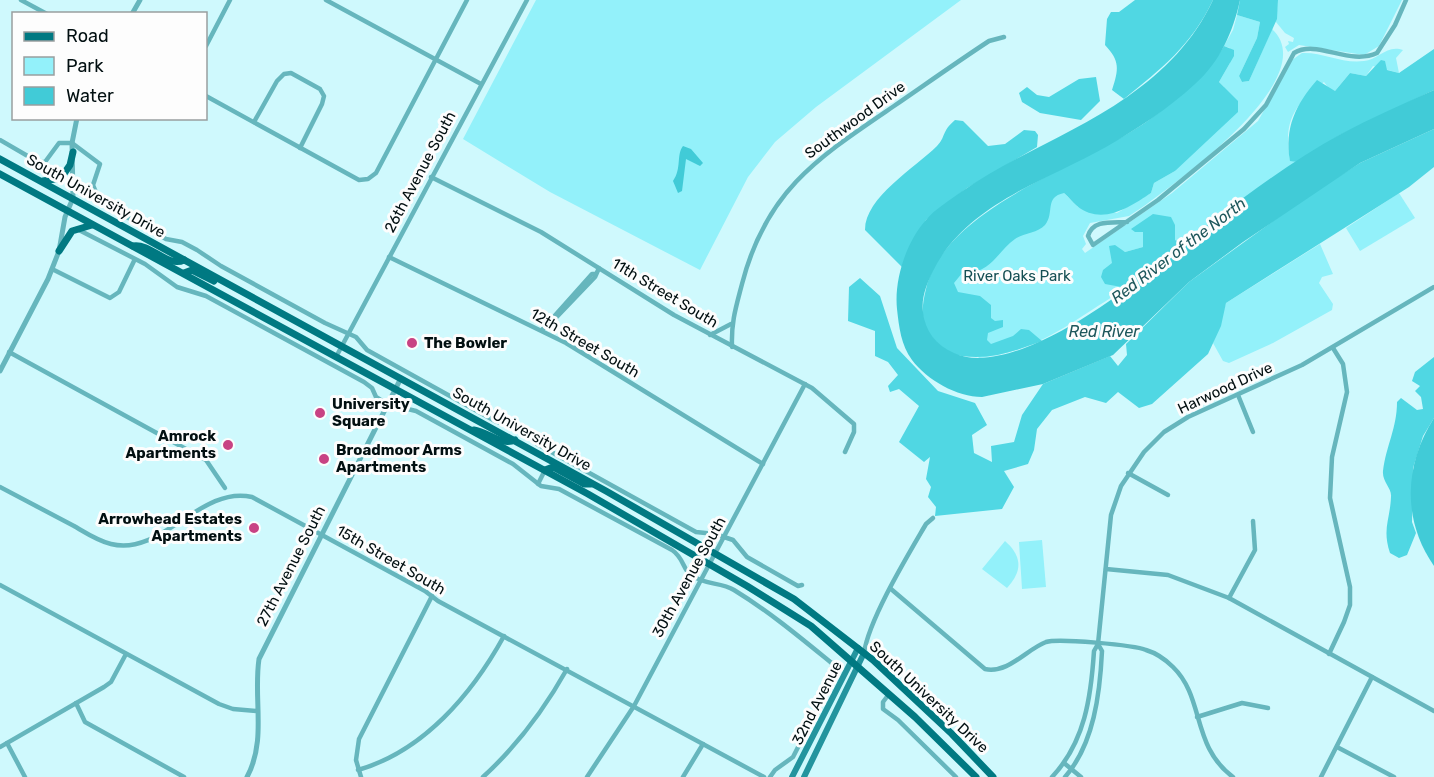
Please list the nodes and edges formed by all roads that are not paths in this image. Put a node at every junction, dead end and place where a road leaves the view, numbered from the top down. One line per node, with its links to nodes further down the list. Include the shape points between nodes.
1 (21, 0): 7 (street)
2 (230, 0): 9 (street)
3 (326, 0): 10 (street)
4 (467, 0): 10 (street)
5 (528, 0): 11 (street, 26th Avenue South)
6 (1406, 0): 25 (street, via 1377,53 1369,57 1352,58 1310,49 1294,53 1258,115)
7 (43, 12)
8 (1004, 37): 39 (street, Southwood Drive, via 988,41 844,139 795,181 759,235)
9 (207, 44)
10 (435, 59): 11 (street); 17 (street, via 373,177 359,180)
11 (481, 84): 21 (street, 26th Avenue South)
12 (207, 97): 14 (street)
13 (77, 120): 16 (street)
14 (254, 123): 17 (street); 17 (street, via 277,81 291,73 320,89 324,96)
15 (0, 140): 16 (street, via 38,162 45,162 59,143)
16 (72, 143): 18 (street); 29 (street, via 100,164 93,185 100,202 166,239)
17 (300, 148)
18 (73, 152): 22 (main road, via 61,178); 23 (street)
19 (0, 159): 22 (main road, South University Drive)
20 (0, 174): 24 (main road, South University Drive)
21 (431, 177): 31 (street, 26th Avenue South); 34 (street, 11th Street South, via 541,232)
22 (40, 181): 23 (main road, South University Drive)
23 (73, 198): 24 (street); 32 (main road, South University Drive)
24 (67, 210): 26 (main road, South University Drive); 30 (street)
25 (1127, 222): 25 (street, via 1093,245 1088,236 1092,226 1100,223)
26 (93, 225): 27 (main road); 28 (main road, South University Drive)
27 (77, 229): 30 (main road); 33 (street)
28 (133, 246): 32 (main road, via 142,245 172,261); 36 (main road, South University Drive)
29 (192, 247): 32 (street); 41 (street, via 220,266)
30 (59, 251): 35 (street)
31 (389, 257): 40 (street, 12th Street South); 41 (street, 26th Avenue South)
32 (184, 260): 37 (main road, South University Drive)
33 (134, 261): 35 (street, via 117,295 110,298); 53 (street, via 364,382)
34 (599, 268): 40 (street, via 595,277); 42 (street, 11th Street South)
35 (52, 269): 46 (street)
36 (184, 273): 37 (main road, via 192,270); 47 (main road, South University Drive)
37 (228, 284): 43 (main road, South University Drive)
38 (1434, 287): 45 (street, Harwood Drive)
39 (731, 324): 42 (street); 44 (street, Southwood Drive)
40 (542, 330): 59 (street, 12th Street South)
41 (348, 333): 43 (street, 26th Avenue South); 54 (street, via 367,350 495,421)
42 (710, 335): 44 (street, 11th Street South)
43 (342, 345): 47 (street, 26th Avenue South); 49 (main road, South University Drive)
44 (732, 346): 50 (street, 11th Street South)
45 (1333, 348): 52 (street, Harwood Drive); 84 (street, via 1343,364 1347,392 1332,457 1330,498 1350,587 1350,605)
46 (9, 352): 48 (street); 65 (street, via 206,460)
47 (336, 357): 51 (main road, South University Drive)
48 (0, 371)
49 (401, 378): 51 (street, 27th Avenue South); 57 (main road, South University Drive)
50 (805, 384): 58 (street, 11th Street South, via 854,424); 59 (street, 30th Avenue South)
51 (395, 389): 53 (street, 27th Avenue South); 55 (main road, South University Drive)
52 (1238, 395): 56 (street); 61 (street, Harwood Drive, via 1164,432)
53 (387, 404): 62 (street, via 416,411 513,464); 69 (street, 27th Avenue South)
54 (520, 428): 57 (street); 70 (street, via 537,444 696,532)
55 (471, 430): 57 (main road, via 485,431 504,442); 60 (main road, South University Drive)
56 (1253, 432)
57 (515, 440): 63 (main road, South University Drive)
58 (845, 452)
59 (763, 464): 70 (street, 30th Avenue South)
60 (545, 470): 62 (street); 63 (main road, via 553,467 584,484); 72 (main road, South University Drive)
61 (1128, 473): 66 (street); 73 (street, Harwood Drive, via 1110,515)
62 (538, 484): 74 (street, via 559,489 672,550 681,556 688,574)
63 (594, 484): 71 (main road, South University Drive)
64 (0, 487): 69 (street, 15th Street South, via 113,545 143,542 207,504 238,494 252,497)
65 (225, 488)
66 (1168, 495)
67 (933, 518): 77 (street, 32nd Avenue)
68 (1253, 521): 79 (street, via 1255,550)
69 (321, 534): 78 (street, 15th Street South); 92 (street, 27th Avenue South, via 259,658)
70 (725, 537): 71 (street, 30th Avenue South); 76 (street, via 733,540 747,557)
71 (716, 554): 72 (street, 30th Avenue South); 82 (main road, South University Drive, via 794,599)
72 (711, 563): 74 (street, 30th Avenue South); 85 (main road, South University Drive, via 811,626)
73 (1106, 569): 79 (street, via 1168,575); 81 (street, Harwood Drive)
74 (701, 580): 90 (street, 30th Avenue South); 114 (street, via 734,589 836,668 793,758)
75 (0, 585): 83 (street)
76 (802, 585)
77 (891, 589): 81 (street, via 987,670 1002,668 1049,641); 82 (street, 32nd Avenue)
78 (432, 596): 80 (street, 15th Street South); 104 (street, via 359,739)
79 (1229, 598): 84 (street)
80 (504, 636): 86 (street, 15th Street South); 104 (street, via 488,664 443,718 407,747 376,765)
81 (1098, 644): 94 (street, Harwood Drive); 95 (street, Harwood Drive, via 1102,651 1101,678); 96 (street, via 1145,649 1160,656 1182,677)
82 (861, 650): 85 (main road, 32nd Avenue); 119 (main road, South University Drive)
83 (126, 654): 89 (street, via 111,682); 92 (street, via 219,705)
84 (1329, 654): 87 (street)
85 (854, 664): 88 (main road, South University Drive); 115 (main road, 32nd Avenue); 116 (main road, 32nd Avenue)
86 (567, 669): 90 (street, 15th Street South); 110 (street, via 526,732)
87 (1372, 677): 93 (street); 100 (street)
88 (889, 694): 117 (street, via 883,709); 118 (main road, South University Drive)
89 (76, 703): 97 (street); 107 (street, via 85,722)
90 (634, 706): 98 (street, 15th Street South); 111 (street, 30th Avenue South)
91 (1268, 708): 96 (street, via 1242,704)
92 (257, 711): 108 (street, 27th Avenue South, via 259,741)
93 (1434, 711)
94 (1086, 714): 95 (street); 101 (street, Harwood Drive)
95 (1094, 717): 103 (street, Harwood Drive)
96 (1197, 717): 122 (street, via 1210,754)
97 (7, 743): 99 (street); 106 (street)
98 (703, 744): 112 (street); 113 (street, 15th Street South)
99 (0, 747)
100 (1337, 747): 123 (street); 124 (street)
101 (1064, 763): 102 (street, Harwood Drive); 103 (street)
102 (1059, 769): 105 (street); 120 (street, Harwood Drive)
103 (1071, 769): 105 (street, Harwood Drive); 121 (street)
104 (358, 770): 109 (street)
105 (1067, 776)
106 (25, 777)
107 (184, 777)
108 (247, 777)
109 (361, 777)
110 (483, 777)
111 (587, 777)
112 (682, 777)
113 (764, 777)
114 (770, 777)
115 (792, 777)
116 (804, 777)
117 (956, 777)
118 (976, 777)
119 (993, 777)
120 (1052, 777)
121 (1081, 777)
122 (1233, 777)
123 (1321, 777)
124 (1394, 777)

